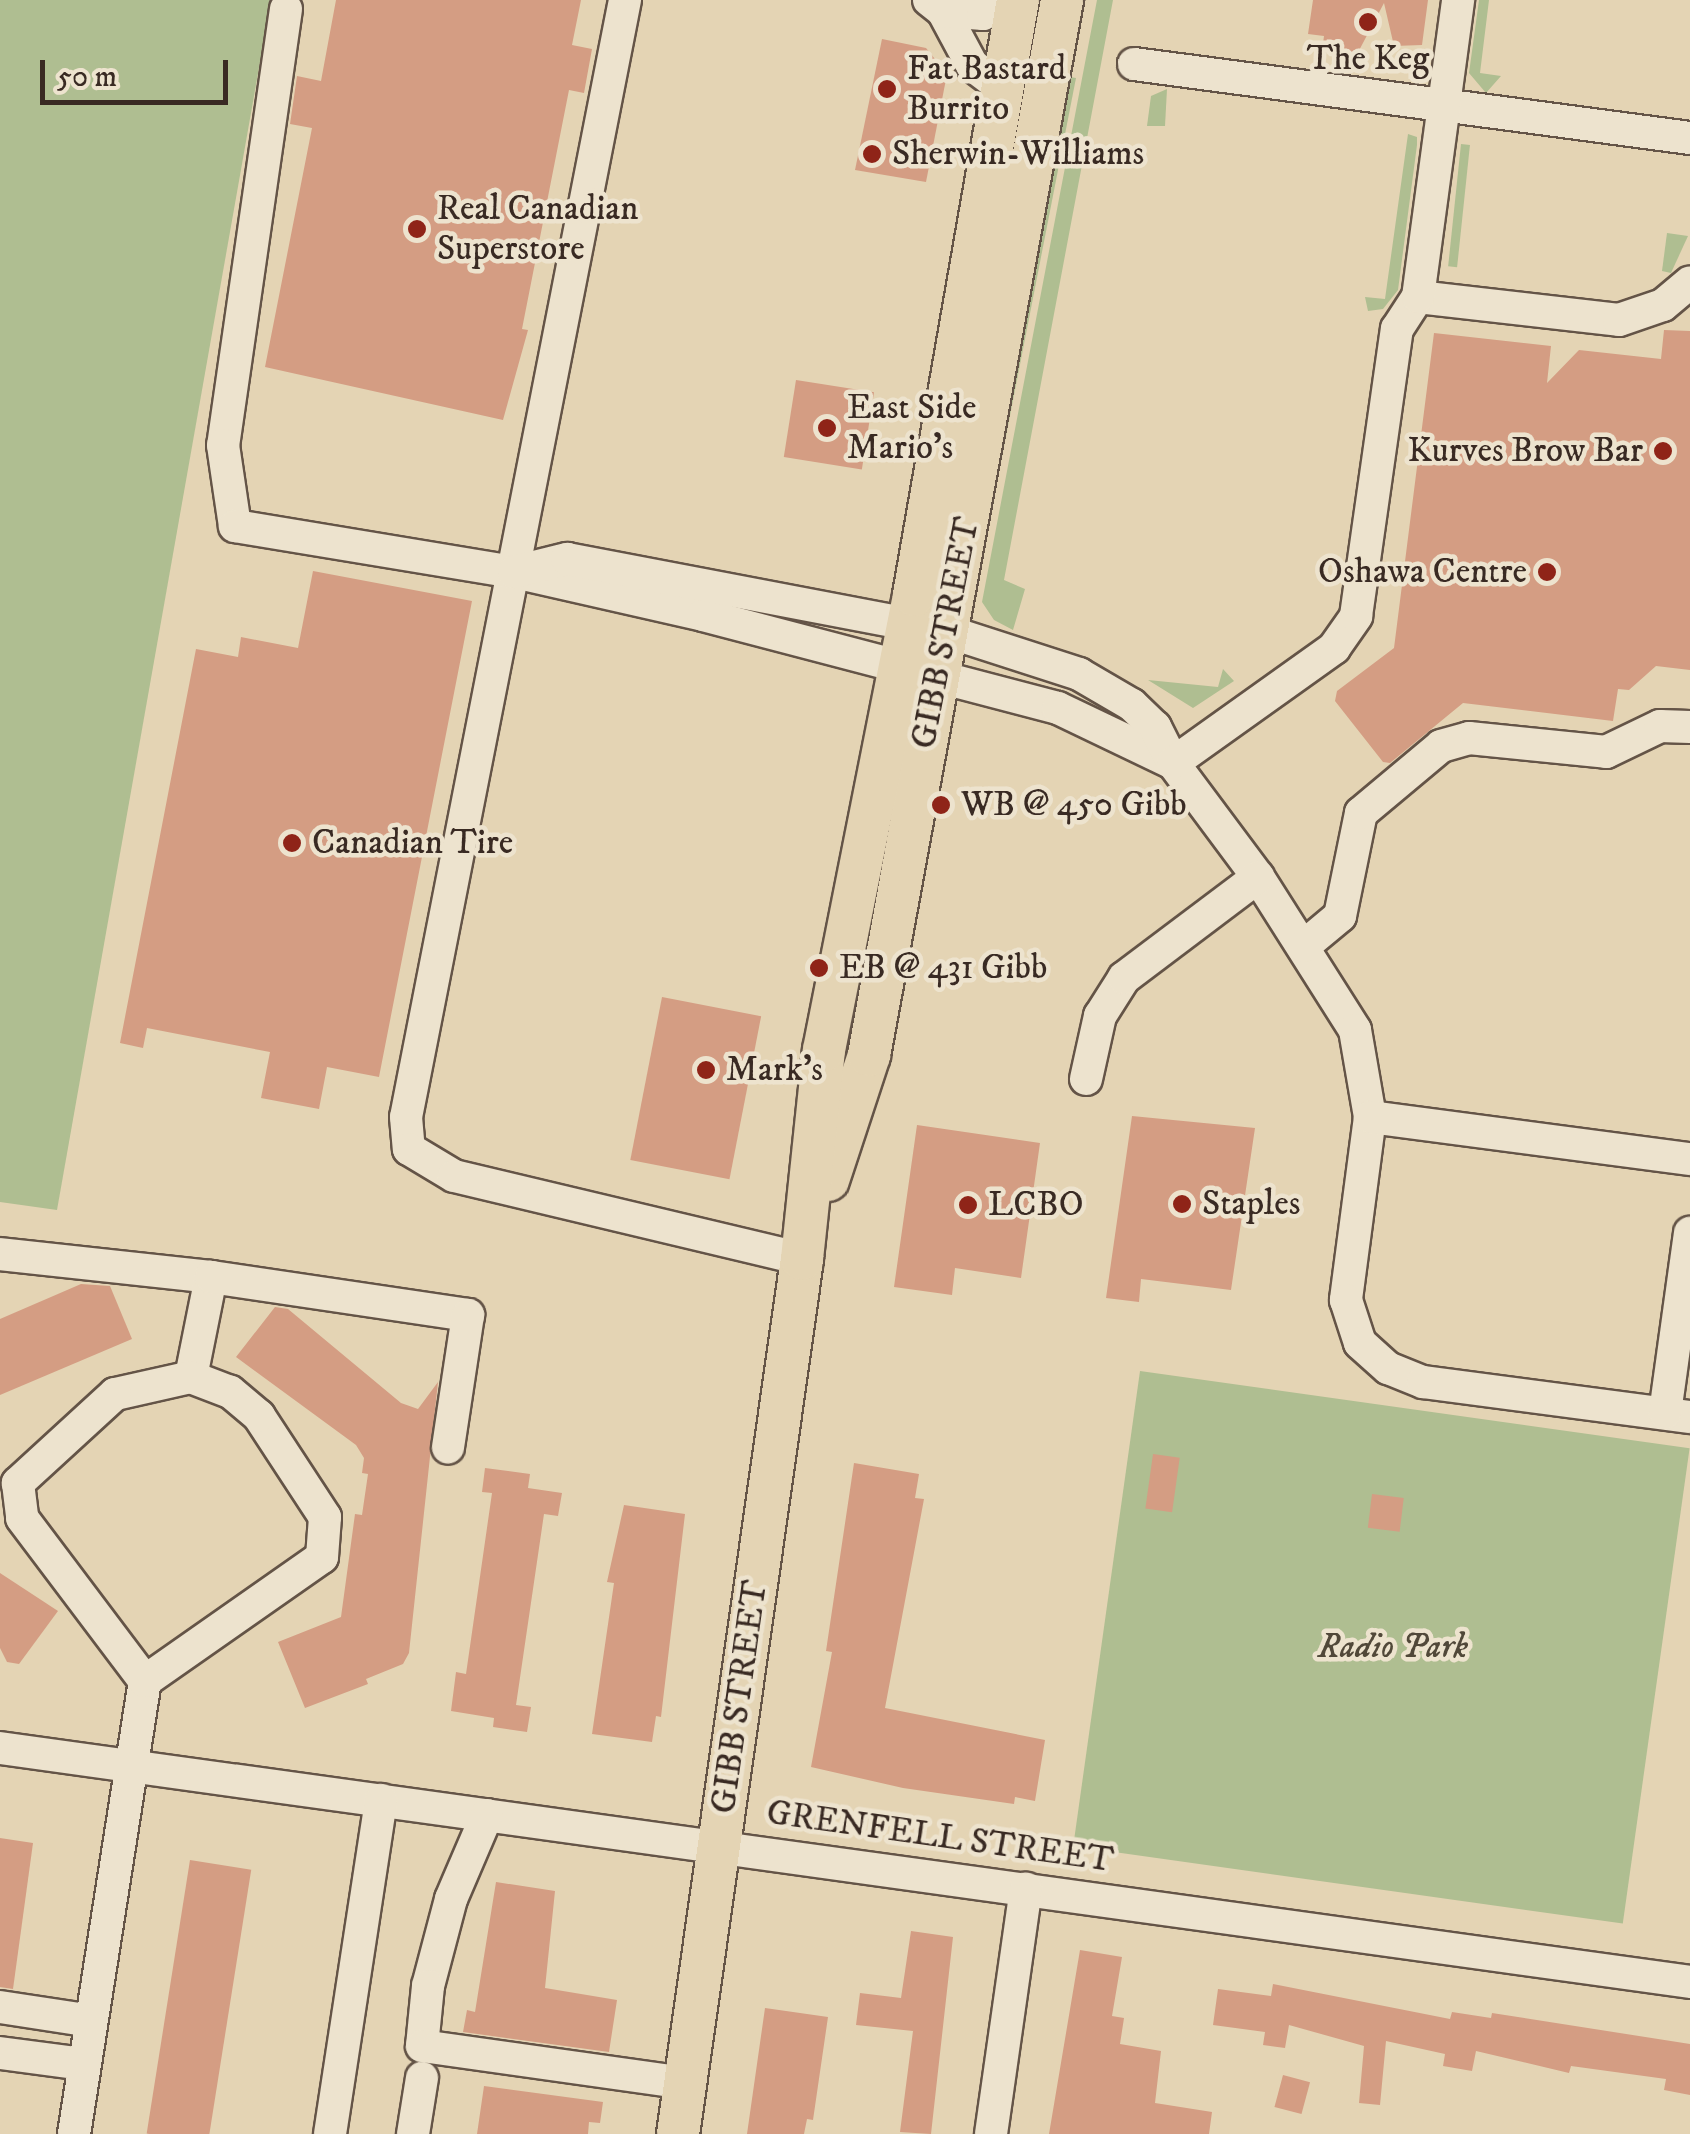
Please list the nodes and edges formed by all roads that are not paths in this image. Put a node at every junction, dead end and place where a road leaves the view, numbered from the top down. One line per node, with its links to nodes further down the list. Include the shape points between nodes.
1 (624, 0): 14 (street)
2 (1004, 0): 6 (street, via 983,14)
3 (1018, 0): 9 (main road, GIBB STREET)
4 (1062, 0): 15 (main road, GIBB STREET)
5 (1458, 0): 10 (street)
6 (936, 6): 9 (street, via 972,65)
7 (286, 10): 14 (street, via 223,445 234,526)
8 (1134, 64): 10 (street)
9 (1004, 88): 15 (main road, GIBB STREET)
10 (1444, 104): 11 (street); 13 (street)
11 (1690, 138)
12 (1690, 282): 13 (street, via 1662,304 1619,320)
13 (1418, 297): 18 (street, via 1397,328 1352,626 1334,648)
14 (514, 572): 15 (street, via 567,559); 16 (street); 26 (street, via 406,1117 408,1149 454,1176)
15 (927, 627): 16 (main road, GIBB STREET); 18 (street, via 1103,688 1155,727)
16 (917, 672): 18 (street, via 1058,708); 26 (main road, GIBB STREET, via 869,1055)
17 (1690, 726): 20 (street, via 1660,726 1606,752 1468,738 1440,746 1360,813 1340,916)
18 (1173, 763): 19 (street)
19 (1258, 876): 20 (street); 21 (street, via 1124,978 1100,1016)
20 (1304, 946): 22 (street, via 1355,1030)
21 (1086, 1079)
22 (1370, 1117): 23 (street); 29 (street, via 1346,1300 1351,1328 1371,1356 1423,1382)
23 (1690, 1159)
24 (1690, 1234): 29 (street)
25 (0, 1254): 27 (street)
26 (802, 1259): 36 (main road, GIBB STREET)
27 (210, 1277): 28 (street); 30 (street, via 468,1315)
28 (191, 1377): 31 (street, via 114,1394 18,1483 22,1518); 31 (street, via 230,1392 259,1416 325,1517 322,1557)
29 (1677, 1415)
30 (448, 1448)
31 (145, 1681): 33 (street)
32 (0, 1748): 33 (street, GRENFELL STREET)
33 (129, 1766): 34 (street, GRENFELL STREET); 40 (street)
34 (380, 1800): 35 (street, GRENFELL STREET); 46 (street)
35 (487, 1814): 36 (street, GRENFELL STREET); 44 (street, via 452,1900 428,1986 422,2046)
36 (718, 1846): 37 (street, GRENFELL STREET); 44 (main road, GIBB STREET)
37 (1026, 1888): 38 (street, GRENFELL STREET); 49 (street)
38 (1690, 1982)
39 (0, 2008): 40 (street)
40 (91, 2021): 42 (street)
41 (0, 2053): 42 (street)
42 (84, 2064): 45 (street)
43 (422, 2078): 47 (street)
44 (685, 2083): 48 (main road, GIBB STREET)
45 (74, 2134)
46 (330, 2134)
47 (413, 2134)
48 (678, 2134)
49 (991, 2134)

